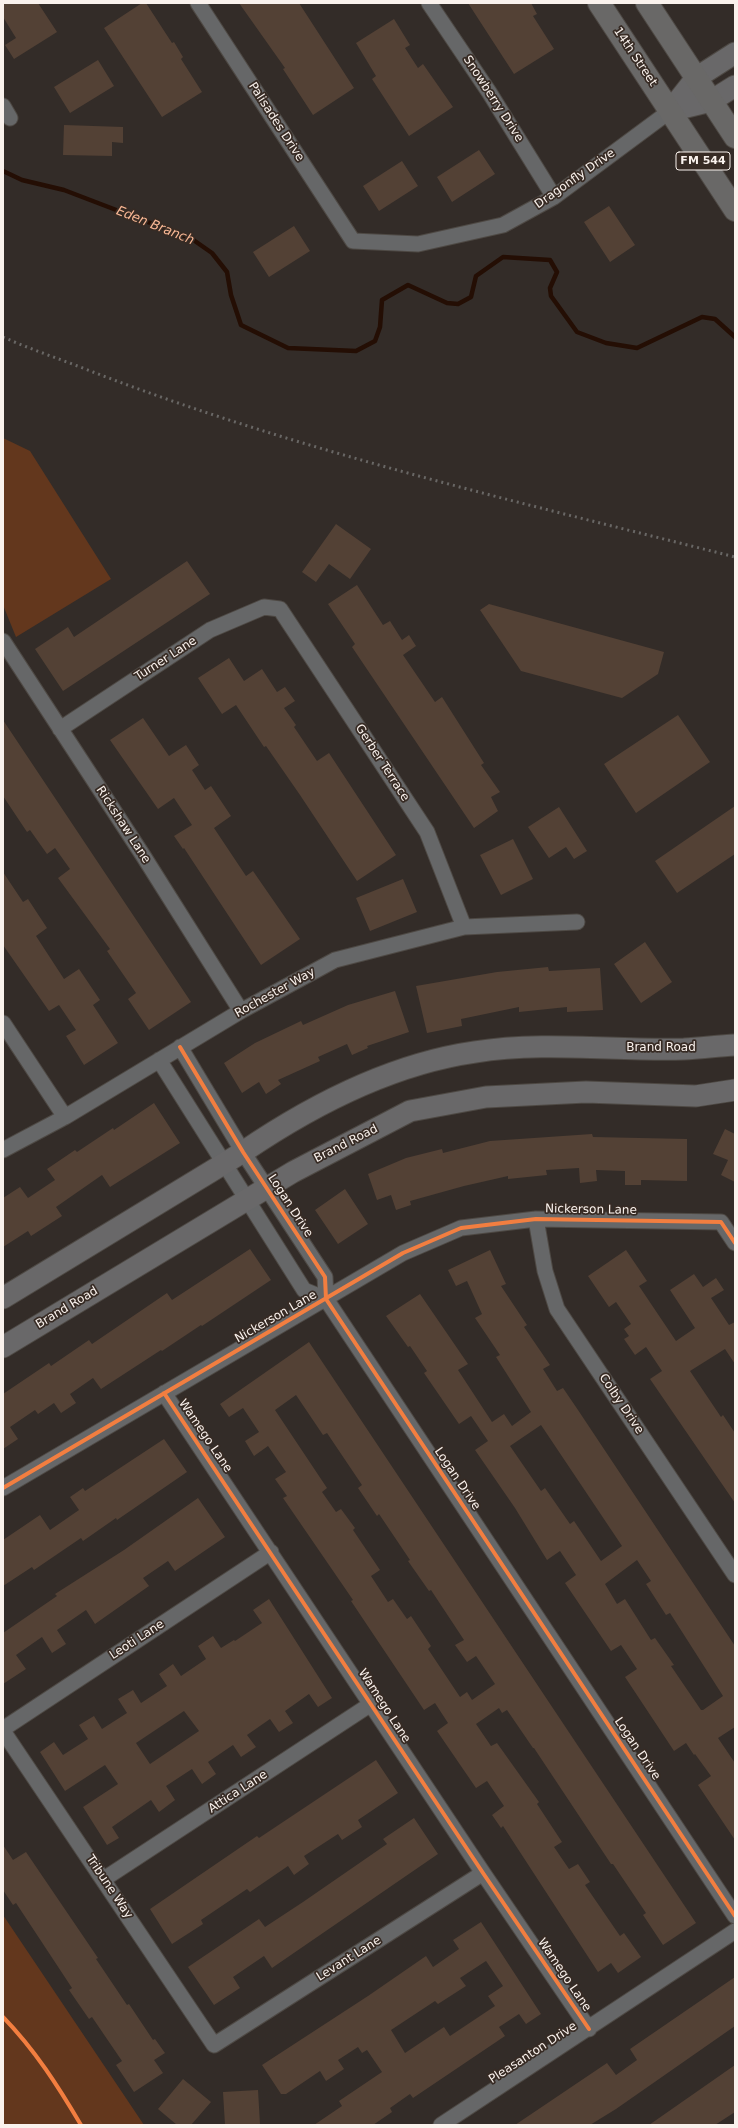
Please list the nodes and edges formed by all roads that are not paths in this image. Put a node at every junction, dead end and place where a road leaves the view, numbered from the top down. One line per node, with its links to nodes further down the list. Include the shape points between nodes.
1 (198, 3): 13 (street, Palisades Drive)
2 (429, 3): 11 (street, Snowberry Drive, via 489,92)
3 (599, 3): 9 (main road, 14th Street)
4 (647, 3): 6 (main road)
5 (735, 53): 6 (main road)
6 (696, 78): 8 (main road); 9 (main road)
7 (735, 86): 8 (main road)
8 (712, 101): 9 (main road); 10 (main road, FM 544)
9 (670, 111): 11 (street, Dragonfly Drive); 12 (main road, FM 544)
10 (735, 137)
11 (554, 197): 13 (street, Dragonfly Drive, via 502,226 418,244)
12 (735, 210)
13 (353, 241)
14 (280, 609): 16 (street, Turner Lane, via 264,606 210,630); 18 (street, Gerber Terrace, via 427,832)
15 (3, 641): 16 (street, Rickshaw Lane)
16 (60, 729): 19 (street, Rickshaw Lane)
17 (577, 922): 18 (street, Rochester Way)
18 (464, 927): 19 (street, Rochester Way, via 335,960)
19 (242, 1011): 22 (street, Rochester Way)
20 (3, 1023): 25 (street)
21 (735, 1045): 27 (main road, Brand Road, via 683,1049 540,1046 474,1052 412,1066 362,1085 276,1130)
22 (180, 1047): 23 (street, Rochester Way); 27 (street, Logan Drive)
23 (159, 1060): 25 (street, Rochester Way); 28 (street)
24 (735, 1090): 29 (main road, Brand Road, via 696,1096 586,1092 486,1097 410,1111)
25 (65, 1117): 26 (street, Rochester Way)
26 (3, 1150)
27 (243, 1152): 28 (main road, Brand Road); 29 (street, Logan Drive)
28 (224, 1163): 30 (street); 33 (main road, Brand Road)
29 (266, 1188): 30 (main road, Brand Road); 34 (street, Logan Drive, via 325,1277)
30 (247, 1199): 34 (street, via 304,1290); 35 (main road, Brand Road)
31 (536, 1220): 32 (street, Nickerson Lane, via 721,1222); 34 (street, Nickerson Lane, via 461,1228 403,1253); 39 (street, Colby Drive, via 545,1271 557,1309)
32 (735, 1243)
33 (3, 1298)
34 (326, 1299): 36 (street, Nickerson Lane); 44 (street, Logan Drive)
35 (3, 1347)
36 (164, 1393): 37 (street, Nickerson Lane); 38 (street, Wamego Lane)
37 (3, 1488)
38 (271, 1552): 40 (street, Wamego Lane); 41 (street, Leoti Lane)
39 (735, 1575)
40 (371, 1704): 42 (street, Wamego Lane); 43 (street, Attica Lane)
41 (3, 1730): 43 (street, Tribune Way)
42 (483, 1874): 46 (street, Wamego Lane); 47 (street, Levant Lane)
43 (104, 1879): 47 (street, Tribune Way)
44 (735, 1916)
45 (735, 1931): 46 (street, Pleasanton Drive)
46 (589, 2029): 48 (street, Pleasanton Drive)
47 (214, 2045)
48 (441, 2125)

